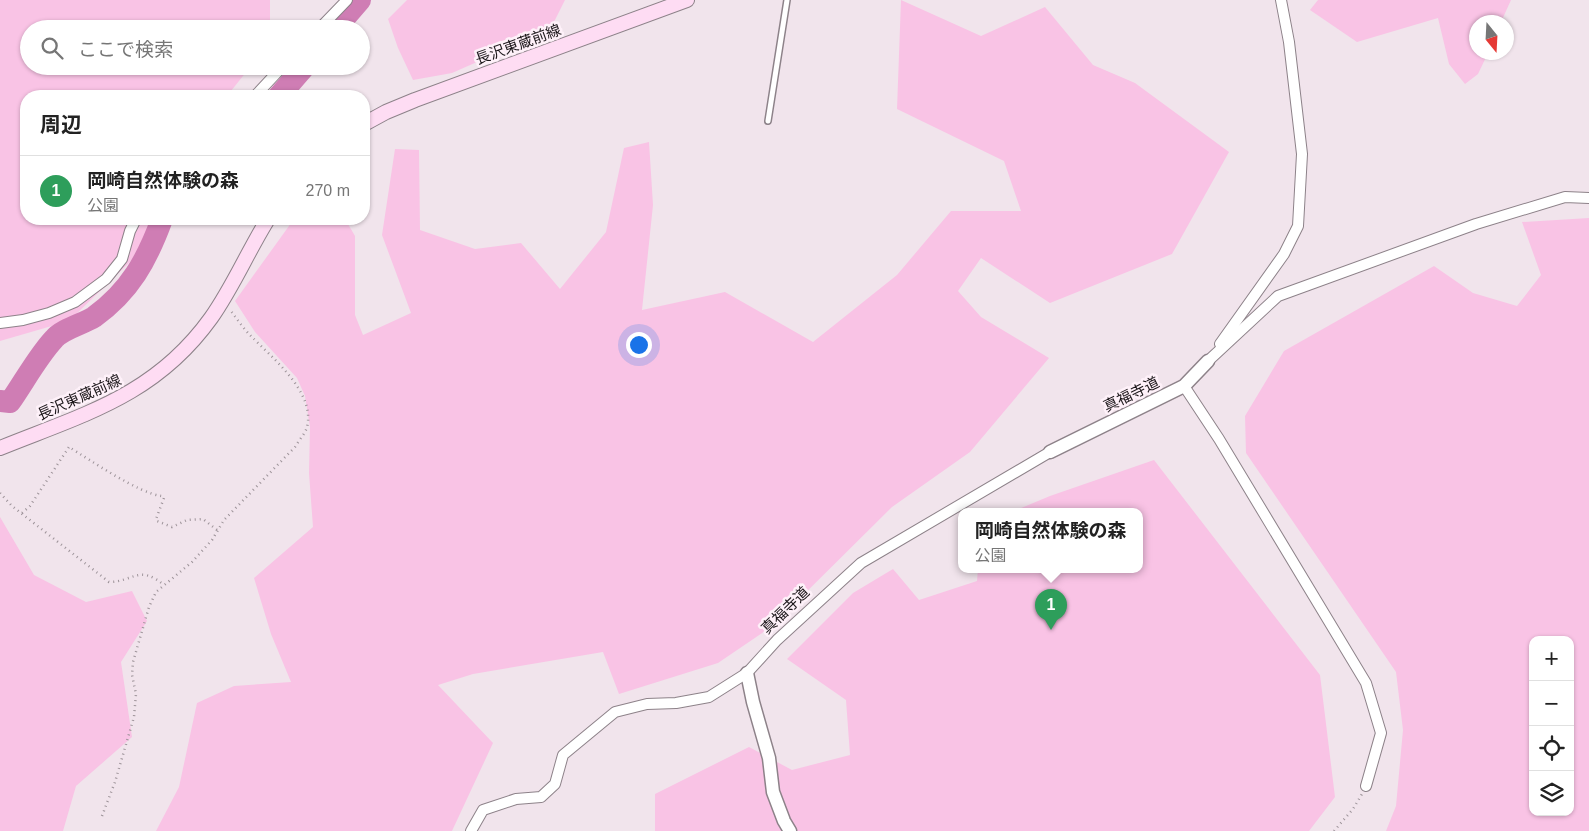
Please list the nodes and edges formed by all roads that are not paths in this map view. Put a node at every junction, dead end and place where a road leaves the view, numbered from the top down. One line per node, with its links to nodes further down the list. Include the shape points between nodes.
1 (346, 0): 5 (street)
2 (787, 0): 9 (lane)
3 (1281, 0): 14 (street, 真福寺道, via 1302,154 1298,226 1284,254)
4 (679, 1): 8 (main road, 長沢東蔵前線, via 415,100)
5 (327, 20)
6 (275, 75): 7 (street)
7 (261, 90)
8 (370, 121)
9 (768, 121)
10 (1589, 198): 14 (street, via 1565,197 1476,224 1278,296)
11 (133, 225): 13 (street, via 122,259 106,279 75,302 23,320)
12 (265, 225): 16 (main road, 長沢東蔵前線, via 220,302 183,352 148,381 109,404)
13 (0, 322)
14 (1208, 361): 15 (street, 真福寺道)
15 (1184, 386): 17 (street, 真福寺道); 19 (street, via 1366,683 1381,734)
16 (0, 448)
17 (1050, 452): 18 (street, 真福寺道, via 861,563 776,640)
18 (747, 673): 20 (street, 真福寺道, via 709,697 676,704 647,704 615,712 563,755 555,784 541,797 516,799 483,810); 21 (street, via 769,758 773,792)
19 (1366, 786)
20 (471, 831)
21 (790, 831)

